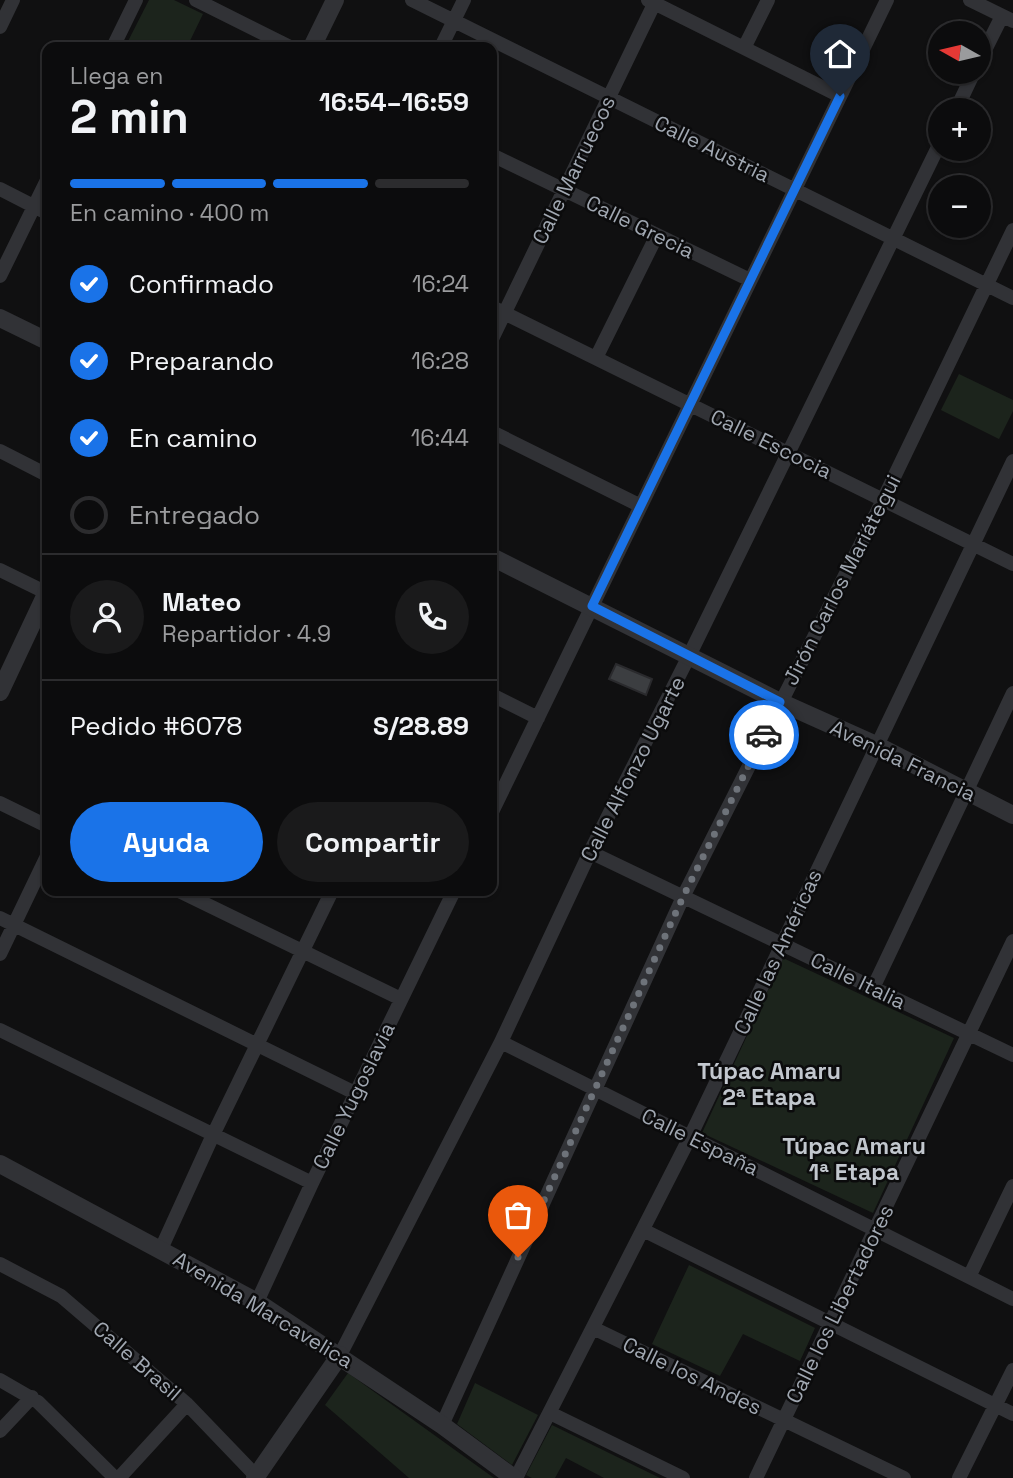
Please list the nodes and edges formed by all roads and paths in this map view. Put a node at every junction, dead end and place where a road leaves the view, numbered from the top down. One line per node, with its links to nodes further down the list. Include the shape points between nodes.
1 (13, 0): 13 (street)
2 (136, 0): 14 (street)
3 (196, 0): 15 (street)
4 (335, 0): 16 (street)
5 (412, 0): 12 (street, Calle Austria)
6 (464, 0): 12 (street)
7 (768, 0): 21 (street)
8 (887, 0): 22 (street)
9 (970, 0): 11 (street)
10 (653, 1): 21 (street); 23 (street, Calle Marruecos)
11 (1007, 18): 20 (street)
12 (454, 21): 17 (street); 18 (street, Calle Austria)
13 (0, 27)
14 (115, 42)
15 (280, 42)
16 (314, 42)
17 (444, 42)
18 (496, 42)
19 (497, 42): 23 (street, Calle Austria)
20 (991, 43)
21 (744, 48): 22 (street)
22 (840, 96): 28 (street)
23 (609, 98): 27 (street, Calle Marruecos); 28 (street, Calle Austria)
24 (497, 157): 27 (street, Calle Grecia)
25 (931, 161): 32 (street, Calle Alfonzo Ugarte)
26 (0, 190): 29 (street)
27 (564, 190): 31 (street, Calle Grecia); 37 (street, Calle Marruecos)
28 (794, 190): 32 (street, Calle Austria); 34 (street)
29 (41, 210): 33 (street)
30 (1013, 230): 35 (street, Jirón Carlos Mariátegui)
31 (657, 235): 34 (street, Calle Grecia); 40 (street)
32 (893, 239): 35 (street, Calle Austria); 44 (street, Calle Alfonzo Ugarte)
33 (0, 276)
34 (750, 280): 41 (street)
35 (986, 285): 36 (street, Calle Austria); 47 (street, Jirón Carlos Mariátegui)
36 (1013, 298)
37 (498, 310): 40 (street, Calle Escocia)
38 (0, 318): 39 (street)
39 (42, 339)
40 (596, 358): 41 (street, Calle Escocia)
41 (690, 404): 44 (street, Calle Escocia); 48 (street)
42 (497, 434): 48 (street)
43 (0, 451): 46 (street)
44 (789, 452): 47 (street, Calle Escocia); 56 (street, Calle Alfonzo Ugarte)
45 (1013, 460): 49 (street, Calle las Américas)
46 (42, 472)
47 (883, 500): 49 (street, Calle Escocia); 60 (street, Jirón Carlos Mariátegui)
48 (641, 506): 55 (street)
49 (974, 544): 51 (street, Calle Escocia); 62 (street, Calle las Américas)
50 (497, 562): 55 (street, Avenida Francia)
51 (1013, 564)
52 (0, 570): 53 (street)
53 (42, 591)
54 (42, 604): 57 (street)
55 (592, 606): 56 (street, Avenida Francia); 61 (street)
56 (690, 656): 60 (street, Avenida Francia); 68 (street, Calle Alfonzo Ugarte)
57 (0, 692)
58 (1013, 693): 63 (street)
59 (497, 698): 61 (street)
60 (780, 702): 62 (street, Avenida Francia); 73 (street, Jirón Carlos Mariátegui)
61 (538, 718): 64 (street)
62 (876, 745): 63 (street, Avenida Francia); 77 (street, Calle las Américas)
63 (967, 793): 66 (street, Avenida Francia); 80 (street)
64 (497, 802)
65 (0, 803): 67 (street)
66 (1013, 815)
67 (42, 824)
68 (590, 852): 73 (street, Calle Italia); 84 (street, Calle Alfonzo Ugarte)
69 (42, 867): 75 (street)
70 (189, 896): 78 (street)
71 (330, 896): 78 (street)
72 (452, 896): 81 (street, Calle Yugoslavia)
73 (683, 897): 77 (street, Calle Italia); 87 (street, Jirón Carlos Mariátegui)
74 (0, 918): 75 (street)
75 (15, 925): 79 (street); 85 (street)
76 (1013, 941): 83 (street, Calle los Libertadores)
77 (782, 945): 80 (street, Calle Italia); 90 (street, Calle las Américas)
78 (303, 951): 81 (street); 85 (street)
79 (0, 954)
80 (873, 988): 83 (street, Calle Italia)
81 (401, 999): 88 (street, Calle Yugoslavia)
82 (0, 1030): 89 (street)
83 (967, 1033): 86 (street, Calle Italia); 95 (street, Calle los Libertadores)
84 (501, 1042): 87 (street, Calle España); 103 (street, Calle Alfonzo Ugarte)
85 (257, 1045): 88 (street); 89 (street)
86 (1013, 1055)
87 (594, 1090): 90 (street, Calle España); 112 (street, Jirón Carlos Mariátegui)
88 (355, 1093): 92 (street, Calle Yugoslavia)
89 (213, 1135): 92 (street); 96 (street)
90 (690, 1137): 94 (street, Calle las Américas); 95 (street, Calle España)
91 (0, 1164): 96 (street, Avenida Marcavelica)
92 (312, 1183): 100 (street, Calle Yugoslavia)
93 (1013, 1186): 98 (street)
94 (643, 1230): 101 (street); 102 (street, Calle las Américas)
95 (876, 1230): 98 (street, Calle España); 101 (street, Calle los Libertadores)
96 (161, 1249): 100 (street, Avenida Marcavelica)
97 (0, 1264): 107 (street, Calle Brasil, via 61,1296)
98 (969, 1277): 99 (street, Calle España)
99 (1013, 1299)
100 (257, 1302): 103 (street, Avenida Marcavelica)
101 (830, 1322): 108 (street); 111 (street, Calle los Libertadores)
102 (593, 1328): 109 (street, Calle las Américas); 111 (street, Calle los Andes)
103 (340, 1355): 112 (street, Avenida Marcavelica); 115 (street)
104 (1013, 1370): 108 (street)
105 (0, 1380): 106 (street)
106 (32, 1397): 113 (street); 114 (street)
107 (187, 1404): 114 (street); 115 (street, Calle Brasil)
108 (996, 1405): 110 (street); 120 (street)
109 (550, 1413): 116 (street, Calle las Américas); 117 (street)
110 (1013, 1414)
111 (784, 1421): 118 (street, Calle los Libertadores); 119 (street, Calle los Andes)
112 (442, 1425): 116 (street, Avenida Marcavelica)
113 (0, 1431)
114 (117, 1478)
115 (256, 1478)
116 (515, 1478)
117 (683, 1478)
118 (756, 1478)
119 (904, 1478)
120 (959, 1478)

